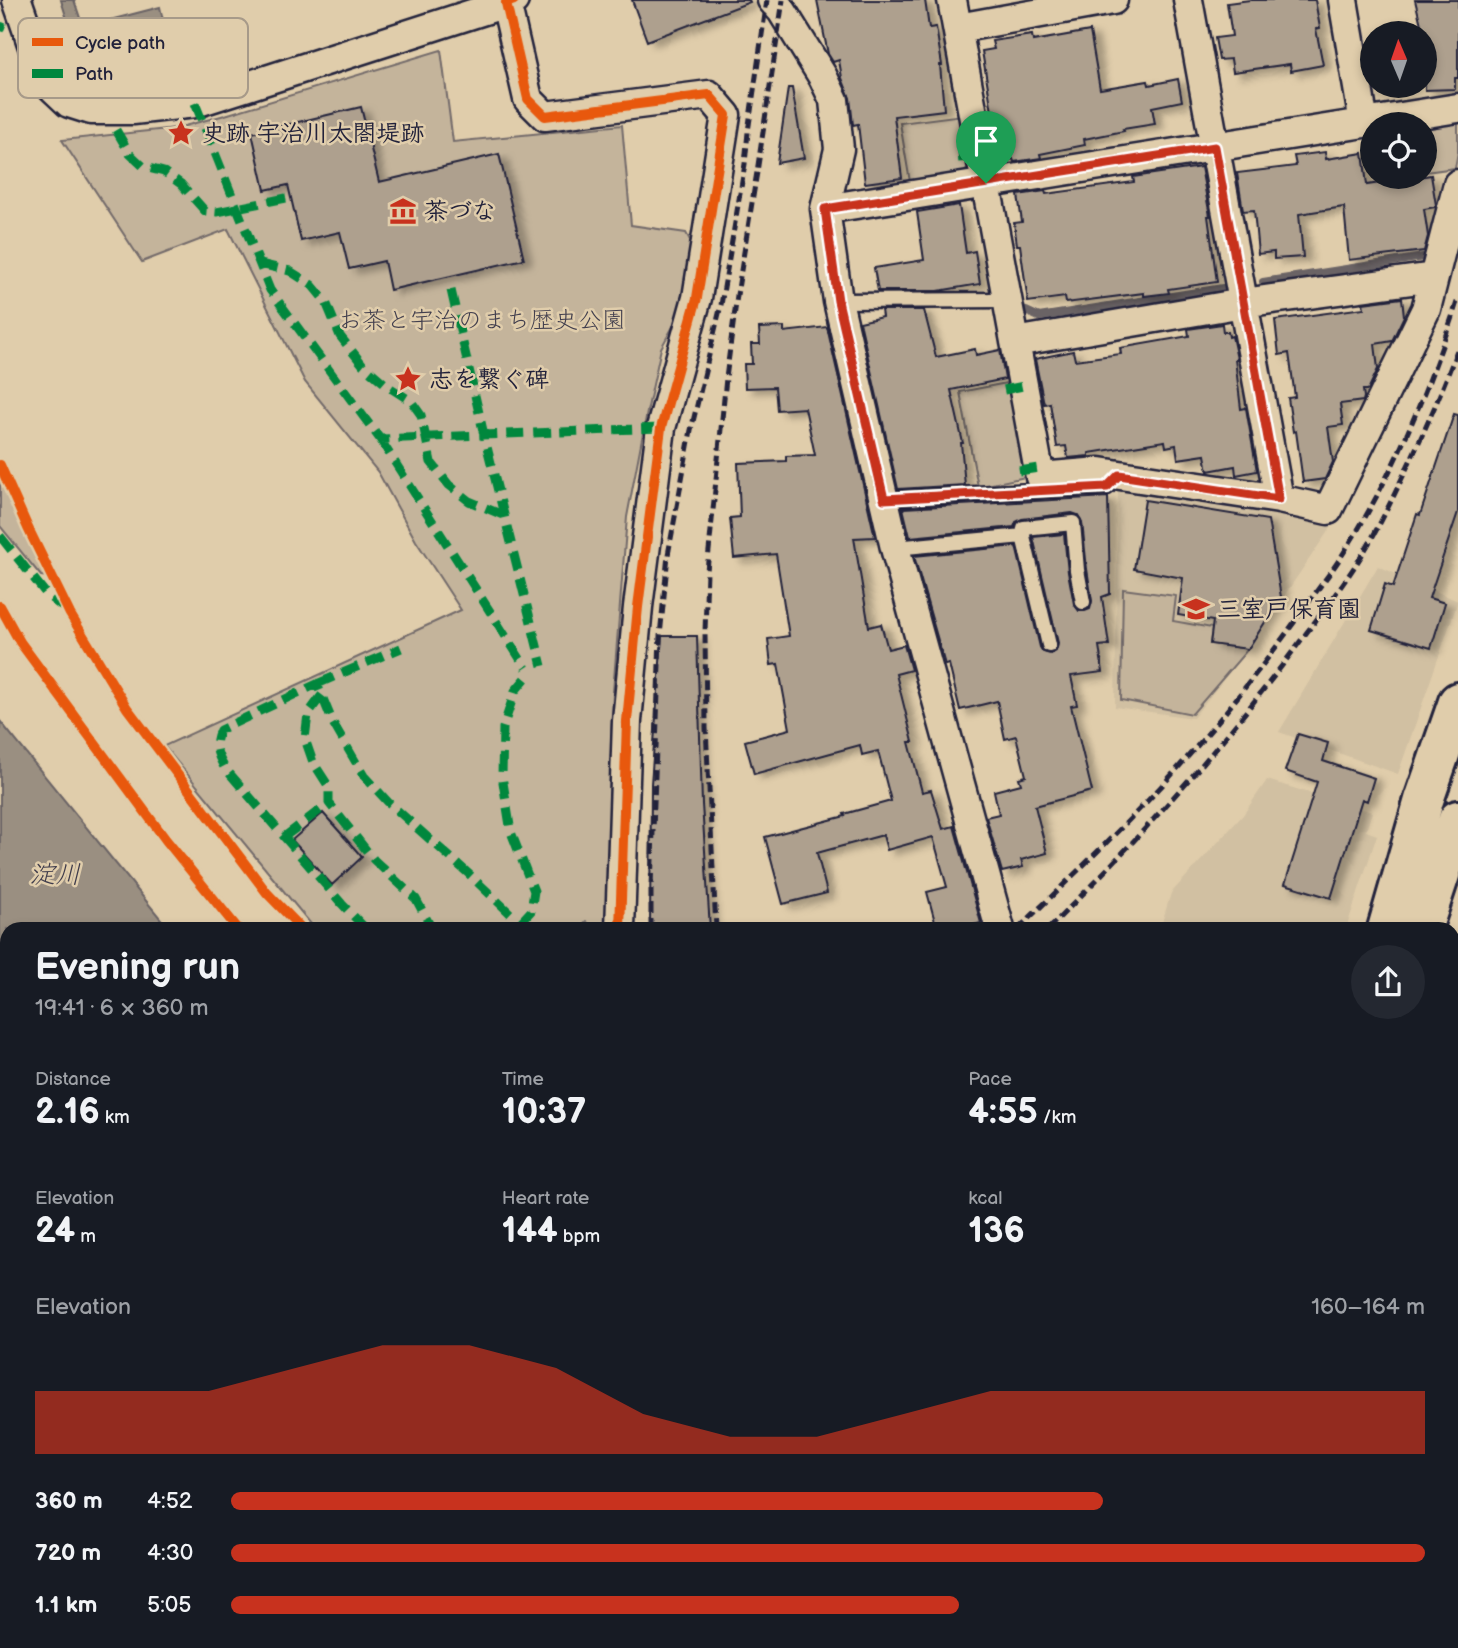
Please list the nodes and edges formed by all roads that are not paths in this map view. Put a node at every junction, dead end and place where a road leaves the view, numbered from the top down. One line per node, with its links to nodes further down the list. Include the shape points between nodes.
1 (18, 0): 8 (street)
2 (772, 0): 20 (street, via 834,100 839,149)
3 (953, 0): 9 (street)
4 (1113, 0): 9 (street)
5 (1188, 0): 17 (street)
6 (1343, 0): 14 (street)
7 (510, 1): 10 (street); 36 (street, via 528,99 545,116 709,95 726,115 697,298 661,428 627,721)
8 (24, 18)
9 (958, 28): 18 (street)
10 (248, 86)
11 (64, 98): 12 (street, via 91,110 132,110)
12 (210, 98)
13 (1458, 108): 15 (street)
14 (1362, 112)
15 (1433, 112)
16 (1360, 124): 17 (street)
17 (1215, 147): 18 (street); 24 (street)
18 (986, 183): 20 (street); 22 (street)
19 (1458, 184): 21 (street)
20 (825, 209): 23 (street)
21 (1434, 277): 24 (street); 28 (street, via 1426,309 1328,510)
22 (1008, 300): 23 (lane); 25 (street)
23 (838, 301): 27 (street)
24 (1243, 303): 25 (street); 28 (street)
25 (1016, 342): 26 (street, via 1040,477)
26 (1119, 475): 27 (lane, via 1107,487); 28 (street)
27 (884, 499): 30 (street)
28 (1279, 499)
29 (1023, 536): 30 (lane); 31 (lane, via 1024,528 1073,523); 32 (lane)
30 (895, 548): 37 (street)
31 (1083, 602)
32 (1049, 645)
33 (1458, 702): 34 (main road)
34 (1441, 806): 38 (main road)
35 (1458, 820): 39 (main road)
36 (620, 922)
37 (998, 922)
38 (1390, 922)
39 (1424, 922)

